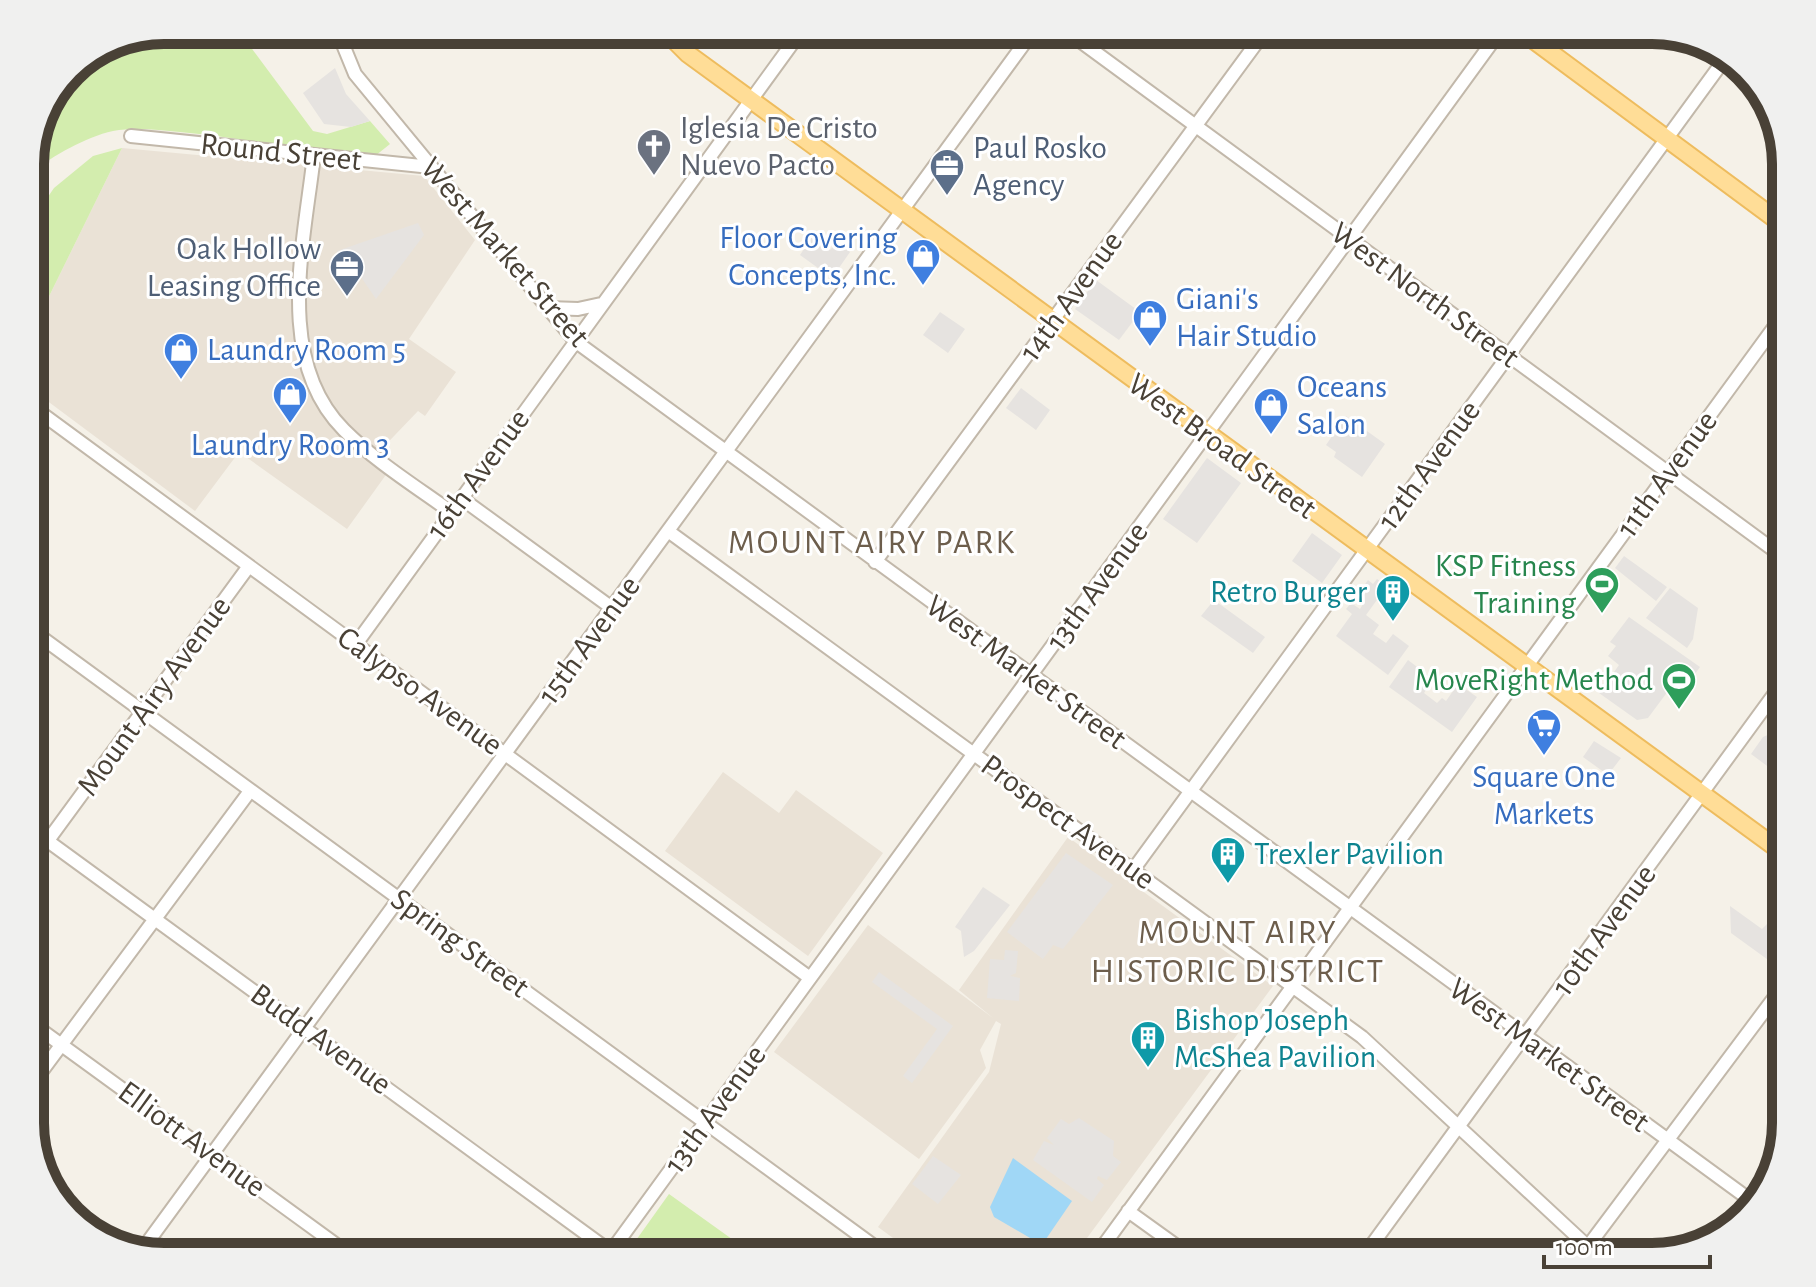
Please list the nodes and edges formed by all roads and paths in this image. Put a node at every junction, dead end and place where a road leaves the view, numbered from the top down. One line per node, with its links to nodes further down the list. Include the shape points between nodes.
1 (343, 44): 15 (street, West Market Street, via 355,74)
2 (678, 44): 10 (main road, West Broad Street)
3 (792, 44): 10 (street, 16th Avenue)
4 (1024, 44): 16 (street, 15th Avenue)
5 (1084, 44): 11 (street, West North Street)
6 (1256, 44): 11 (street, 14th Avenue)
7 (1491, 44): 18 (street, 13th Avenue)
8 (1539, 44): 13 (main road)
9 (1720, 66): 13 (street, 12th Avenue)
10 (751, 100): 16 (main road, West Broad Street); 19 (street, 16th Avenue)
11 (1195, 127): 18 (street, West North Street); 21 (street, 14th Avenue)
12 (131, 136): 14 (street, Round Street)
13 (1665, 139): 17 (main road); 24 (street, 12th Avenue)
14 (314, 155): 15 (street, Round Street); 30 (street, via 299,313 310,378 344,430)
15 (431, 167): 20 (street, West Market Street)
16 (901, 210): 21 (main road, West Broad Street); 27 (street, 15th Avenue)
17 (1772, 217)
18 (1350, 240): 24 (street, West North Street); 26 (street, 13th Avenue)
19 (601, 304): 20 (street); 23 (street, 16th Avenue)
20 (548, 308): 23 (street, West Market Street)
21 (1052, 321): 26 (main road, West Broad Street); 34 (street, 14th Avenue)
22 (1772, 330): 28 (street, 11th Avenue)
23 (575, 341): 27 (street, West Market Street); 29 (street, 16th Avenue)
24 (1509, 356): 28 (street, West North Street); 33 (street, 12th Avenue)
25 (44, 415): 35 (street, Calypso Avenue)
26 (1208, 435): 33 (main road, West Broad Street); 40 (street, 13th Avenue)
27 (725, 452): 31 (street, 15th Avenue); 34 (street, West Market Street)
28 (1667, 472): 32 (street, West North Street); 39 (street, 11th Avenue)
29 (461, 498): 30 (street, 16th Avenue); 36 (street)
30 (451, 512): 38 (street, 16th Avenue)
31 (668, 531): 36 (street, 15th Avenue); 44 (street, Prospect Avenue)
32 (1772, 549)
33 (1367, 551): 39 (main road, West Broad Street); 46 (street, 12th Avenue)
34 (875, 562): 40 (street, West Market Street)
35 (249, 566): 38 (street, Calypso Avenue); 42 (street, Mount Airy Avenue)
36 (612, 608): 43 (street, 15th Avenue)
37 (44, 639): 42 (street, Spring Street)
38 (356, 644): 43 (street, Calypso Avenue)
39 (1527, 665): 47 (main road, West Broad Street); 54 (street, 11th Avenue)
40 (1030, 676): 44 (street, 13th Avenue); 46 (street, West Market Street)
41 (1772, 697): 47 (street, 10th Avenue)
42 (143, 712): 45 (street, Spring Street); 49 (street, Mount Airy Avenue)
43 (506, 754): 53 (street, 15th Avenue); 56 (street, Calypso Avenue)
44 (974, 754): 52 (street, Prospect Avenue); 56 (street, 13th Avenue)
45 (250, 791): 53 (street, Spring Street); 55 (street)
46 (1190, 792): 52 (street, 12th Avenue); 54 (street, West Market Street)
47 (1703, 793): 50 (main road, West Broad Street); 61 (street, 10th Avenue)
48 (44, 838): 49 (street, Budd Avenue)
49 (49, 841): 51 (street, Mount Airy Avenue); 55 (street, Budd Avenue)
50 (1772, 845)
51 (44, 847)
52 (1133, 870): 57 (street, Prospect Avenue)
53 (400, 899): 59 (street, 15th Avenue); 64 (street, Spring Street)
54 (1350, 908): 57 (street, 11th Avenue); 61 (street, West Market Street)
55 (155, 919): 59 (street, Budd Avenue); 62 (street)
56 (810, 978): 64 (street, 13th Avenue)
57 (1292, 985): 65 (street, Prospect Avenue, via 1362,1037); 69 (street, 11th Avenue)
58 (1772, 1001): 66 (street)
59 (306, 1027): 67 (street, 15th Avenue); 72 (street, Budd Avenue)
60 (44, 1032): 62 (street, Elliott Avenue)
61 (1525, 1038): 65 (street, 10th Avenue); 66 (street, West Market Street)
62 (63, 1045): 63 (street); 67 (street, Elliott Avenue)
63 (44, 1069)
64 (706, 1123): 73 (street, 13th Avenue); 74 (street, Spring Street)
65 (1459, 1126): 77 (street, 10th Avenue); 78 (street, Prospect Avenue)
66 (1668, 1142): 68 (street, West Market Street); 79 (street)
67 (212, 1153): 70 (street, 15th Avenue); 71 (street, Elliott Avenue)
68 (1746, 1197)
69 (1128, 1211): 75 (street, 11th Avenue); 76 (street)
70 (148, 1242)
71 (334, 1243)
72 (594, 1243)
73 (617, 1243)
74 (870, 1243)
75 (1105, 1243)
76 (1173, 1243)
77 (1373, 1243)
78 (1575, 1243)
79 (1591, 1243)

